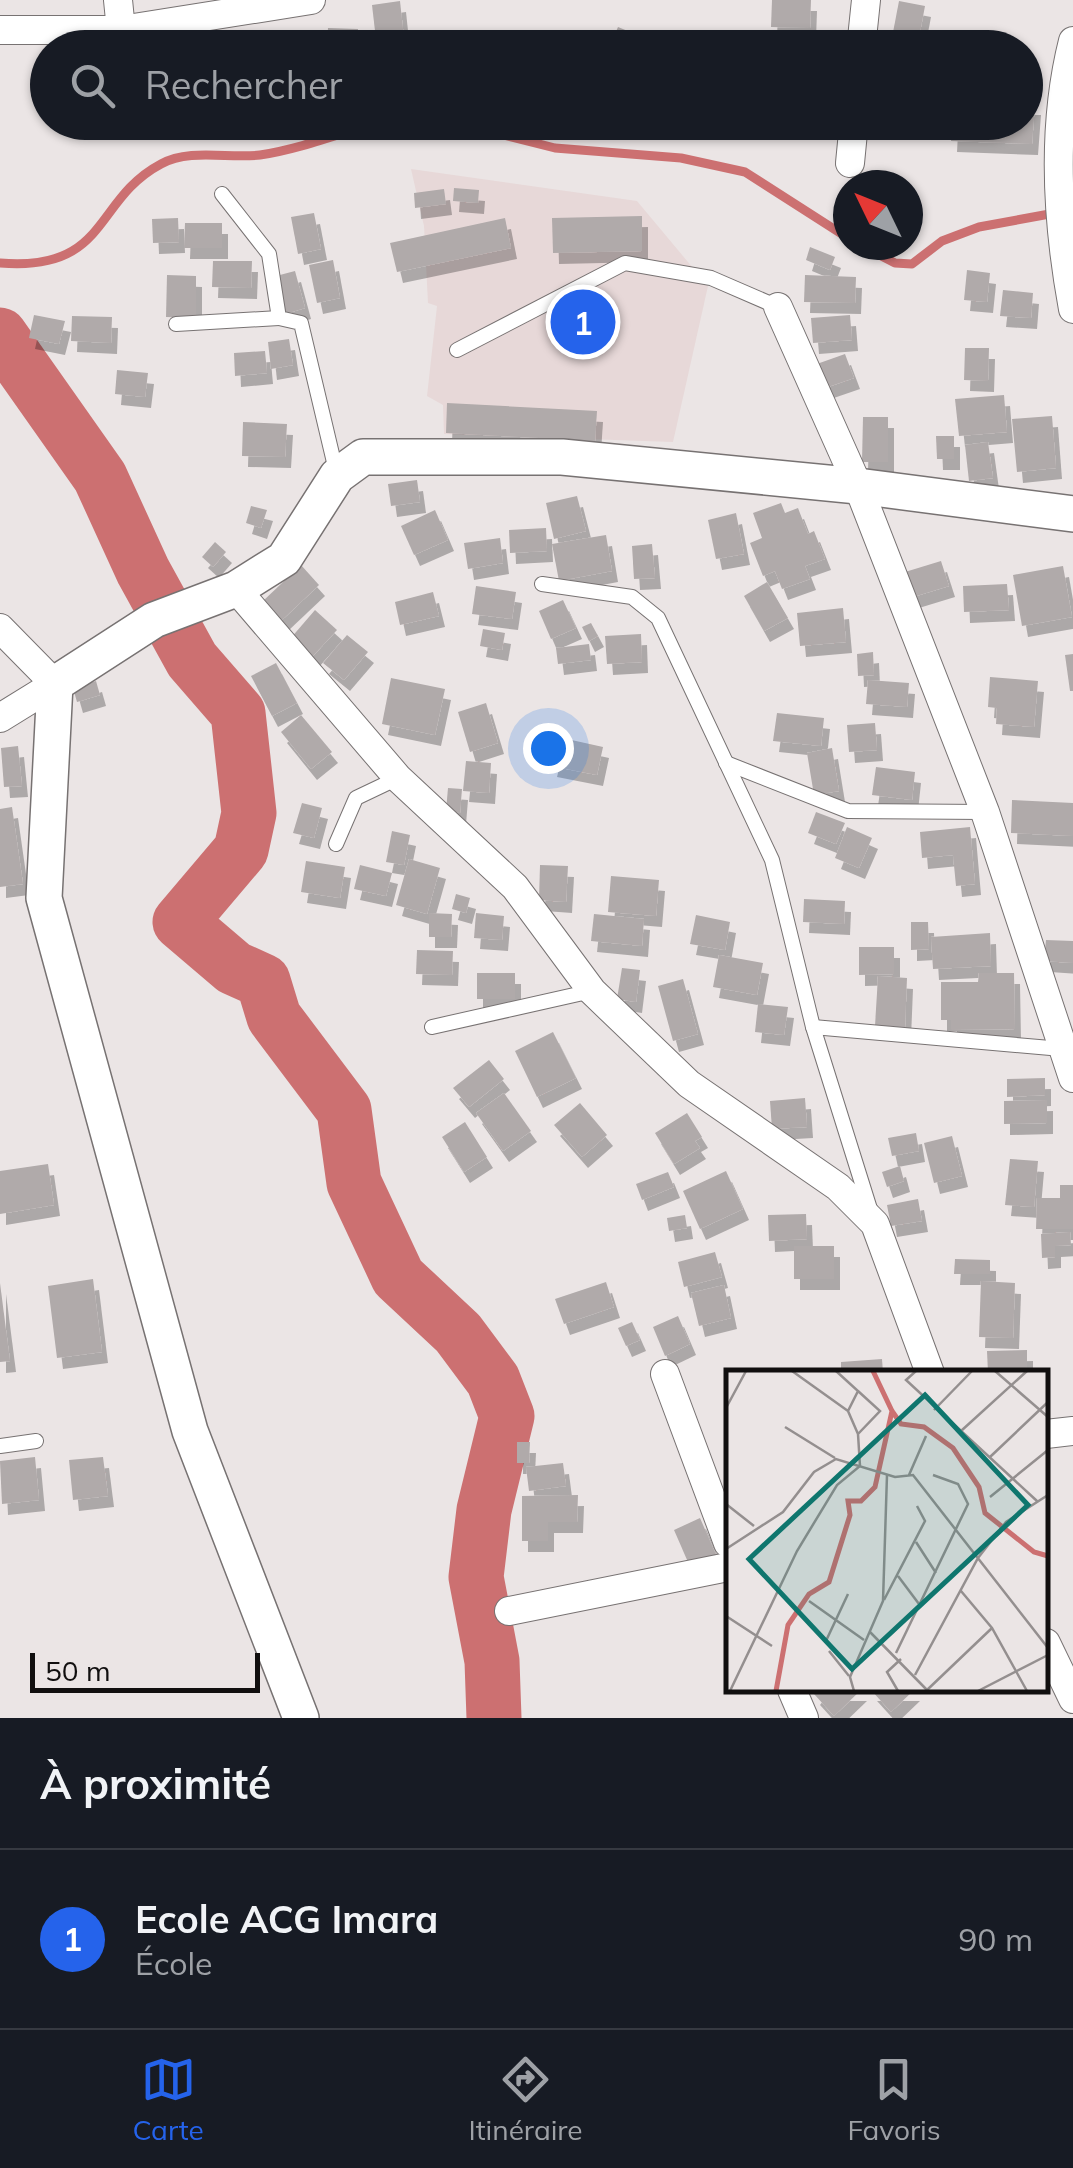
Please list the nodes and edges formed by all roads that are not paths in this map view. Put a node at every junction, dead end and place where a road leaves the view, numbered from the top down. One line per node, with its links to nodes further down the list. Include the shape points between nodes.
1 (118, 0): 5 (street)
2 (310, 0): 5 (street)
3 (866, 0): 6 (street)
4 (0, 30): 5 (street)
5 (121, 30)
6 (863, 30)
7 (1073, 41): 12 (street, via 1065,72 1058,199)
8 (852, 140): 9 (street)
9 (850, 163)
10 (222, 194): 13 (lane, via 270,254)
11 (778, 308): 15 (lane, via 711,278 625,263); 17 (street)
12 (1073, 309)
13 (279, 318): 14 (lane); 16 (lane, via 301,323)
14 (176, 324)
15 (457, 350)
16 (337, 476): 17 (street, via 362,457 562,457); 20 (street, via 284,558)
17 (858, 486): 18 (street); 26 (street)
18 (1073, 514)
19 (542, 584): 24 (lane, via 632,597 658,618)
20 (236, 588): 22 (street, via 154,620); 25 (street)
21 (0, 628): 22 (street)
22 (55, 684): 23 (street); 46 (street, via 44,898 190,1431)
23 (0, 718)
24 (726, 762): 26 (lane, via 848,812); 30 (lane, via 772,860)
25 (398, 778): 27 (lane, via 356,798); 28 (street, via 516,887)
26 (984, 812): 31 (street)
27 (336, 844)
28 (592, 991): 29 (lane); 33 (street, via 690,1084 838,1186)
29 (432, 1027)
30 (813, 1027): 31 (lane); 33 (lane)
31 (1062, 1049): 32 (street)
32 (1073, 1078)
33 (875, 1224): 34 (street)
34 (929, 1370)
35 (665, 1374): 40 (street)
36 (1073, 1431): 37 (street)
37 (1048, 1434)
38 (36, 1441): 39 (lane)
39 (0, 1446)
40 (726, 1539)
41 (726, 1567): 42 (street)
42 (509, 1611)
43 (1048, 1648): 45 (street)
44 (793, 1693): 47 (street)
45 (1073, 1699)
46 (301, 1718)
47 (804, 1718)

